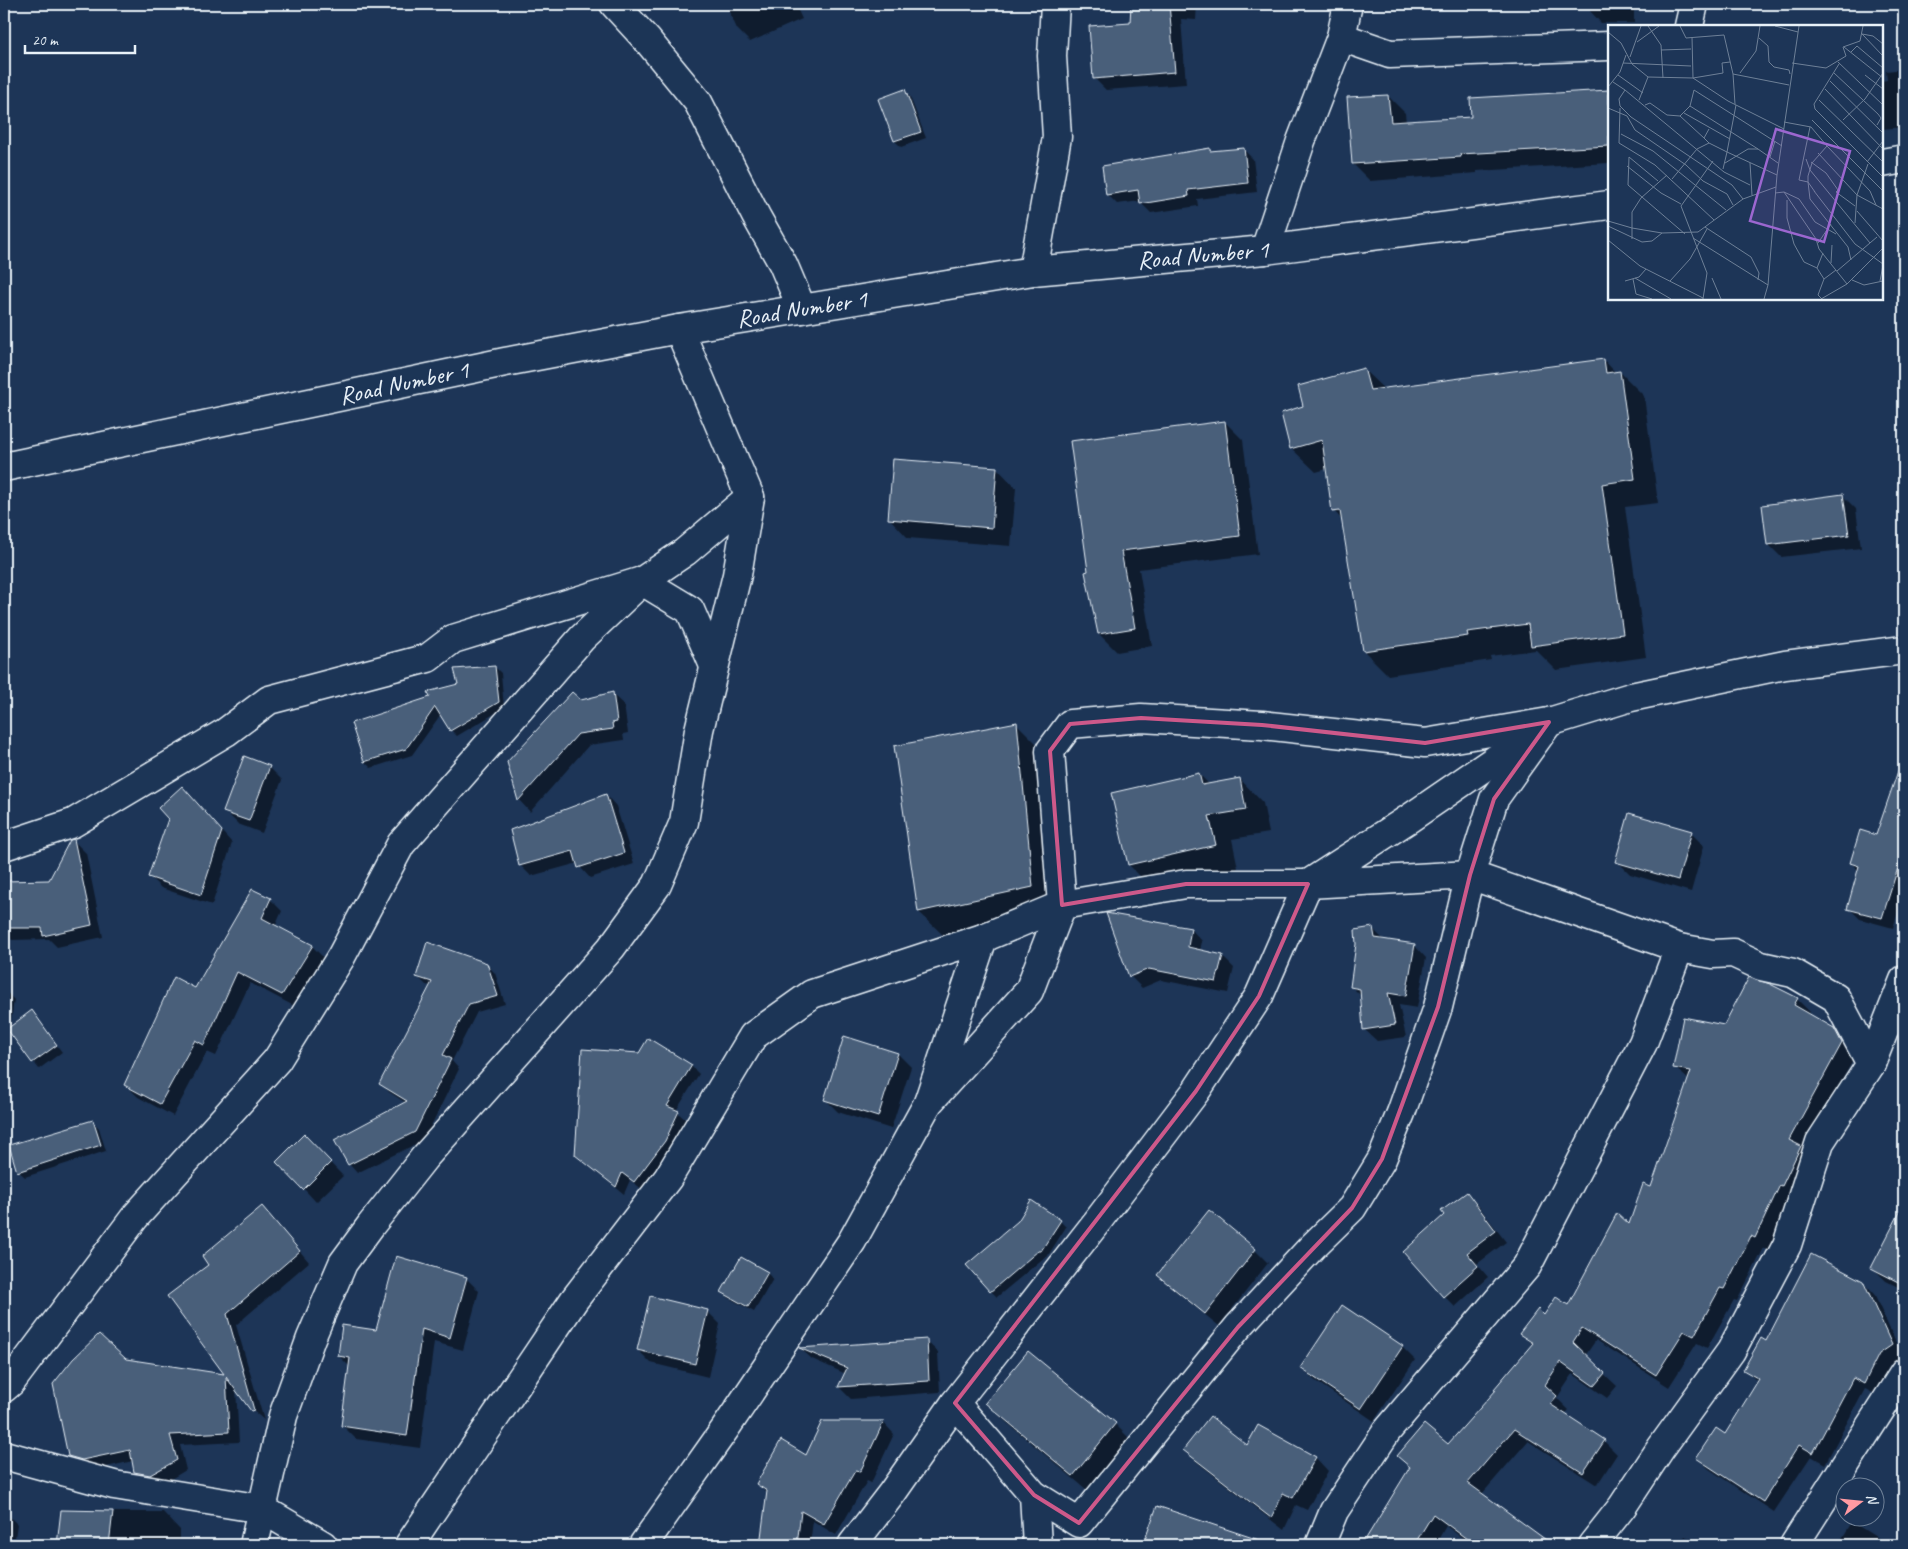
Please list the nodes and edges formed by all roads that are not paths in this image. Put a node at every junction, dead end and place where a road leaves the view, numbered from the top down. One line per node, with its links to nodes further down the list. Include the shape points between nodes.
1 (614, 4): 13 (main road, via 698,102 784,264)
2 (1055, 4): 12 (main road, via 1052,56 1057,137)
3 (1348, 4): 6 (main road)
4 (1694, 4): 5 (main road)
5 (1690, 25)
6 (1341, 36): 7 (main road, via 1390,54); 11 (main road, via 1301,141)
7 (1608, 46)
8 (1904, 159): 9 (main road)
9 (1883, 163)
10 (1608, 205): 11 (main road, Road Number 1)
11 (1265, 250): 12 (main road, Road Number 1)
12 (1033, 271): 13 (main road, Road Number 1)
13 (802, 308): 14 (main road, Road Number 1)
14 (679, 329): 15 (main road, Road Number 1); 16 (main road)
15 (4, 467)
16 (750, 497): 17 (main road, via 685,552); 19 (main road, via 737,575)
17 (642, 581): 19 (main road, via 690,610); 21 (main road, via 453,639 428,658 269,700 226,732 73,823); 31 (main road, via 582,638 401,844 341,957 277,1060 135,1217)
18 (1904, 650): 20 (main road, via 1784,665 1631,697)
19 (714, 666): 35 (main road, via 699,730 684,822 657,885 611,948 424,1158 343,1264 282,1416)
20 (1549, 722): 22 (main road, via 1494,799); 23 (main road); 24 (main road, via 1425,743 1262,724 1140,718 1070,724 1050,751)
21 (4, 846)
22 (1470, 875): 23 (main road); 26 (main road); 34 (main road, via 1438,1007 1401,1113 1382,1159 1352,1208 1238,1327 1079,1524)
23 (1308, 884): 24 (main road, via 1186,884); 32 (main road, via 1259,996 1196,1091)
24 (1062, 904): 25 (main road); 29 (main road, via 1029,990)
25 (982, 938): 29 (main road); 38 (main road, via 812,994 754,1036 668,1178 574,1300)
26 (1679, 948): 28 (main road, via 1713,954 1733,953 1761,966 1794,973 1836,998); 42 (main road, via 1643,1043 1527,1266 1387,1431 1334,1511)
27 (1904, 980): 28 (main road)
28 (1871, 1064): 43 (main road, via 1820,1142 1787,1245 1731,1351)
29 (928, 1103): 39 (main road, via 852,1241)
30 (1904, 1373): 44 (main road)
31 (4, 1388)
32 (955, 1403): 34 (main road); 40 (main road)
33 (4, 1455): 35 (main road, via 114,1485)
34 (1034, 1495): 41 (main road)
35 (262, 1509): 36 (main road); 37 (main road)
36 (254, 1545)
37 (323, 1545)
38 (409, 1545)
39 (643, 1545)
40 (852, 1545)
41 (1037, 1545)
42 (1320, 1545)
43 (1592, 1545)
44 (1794, 1545)

